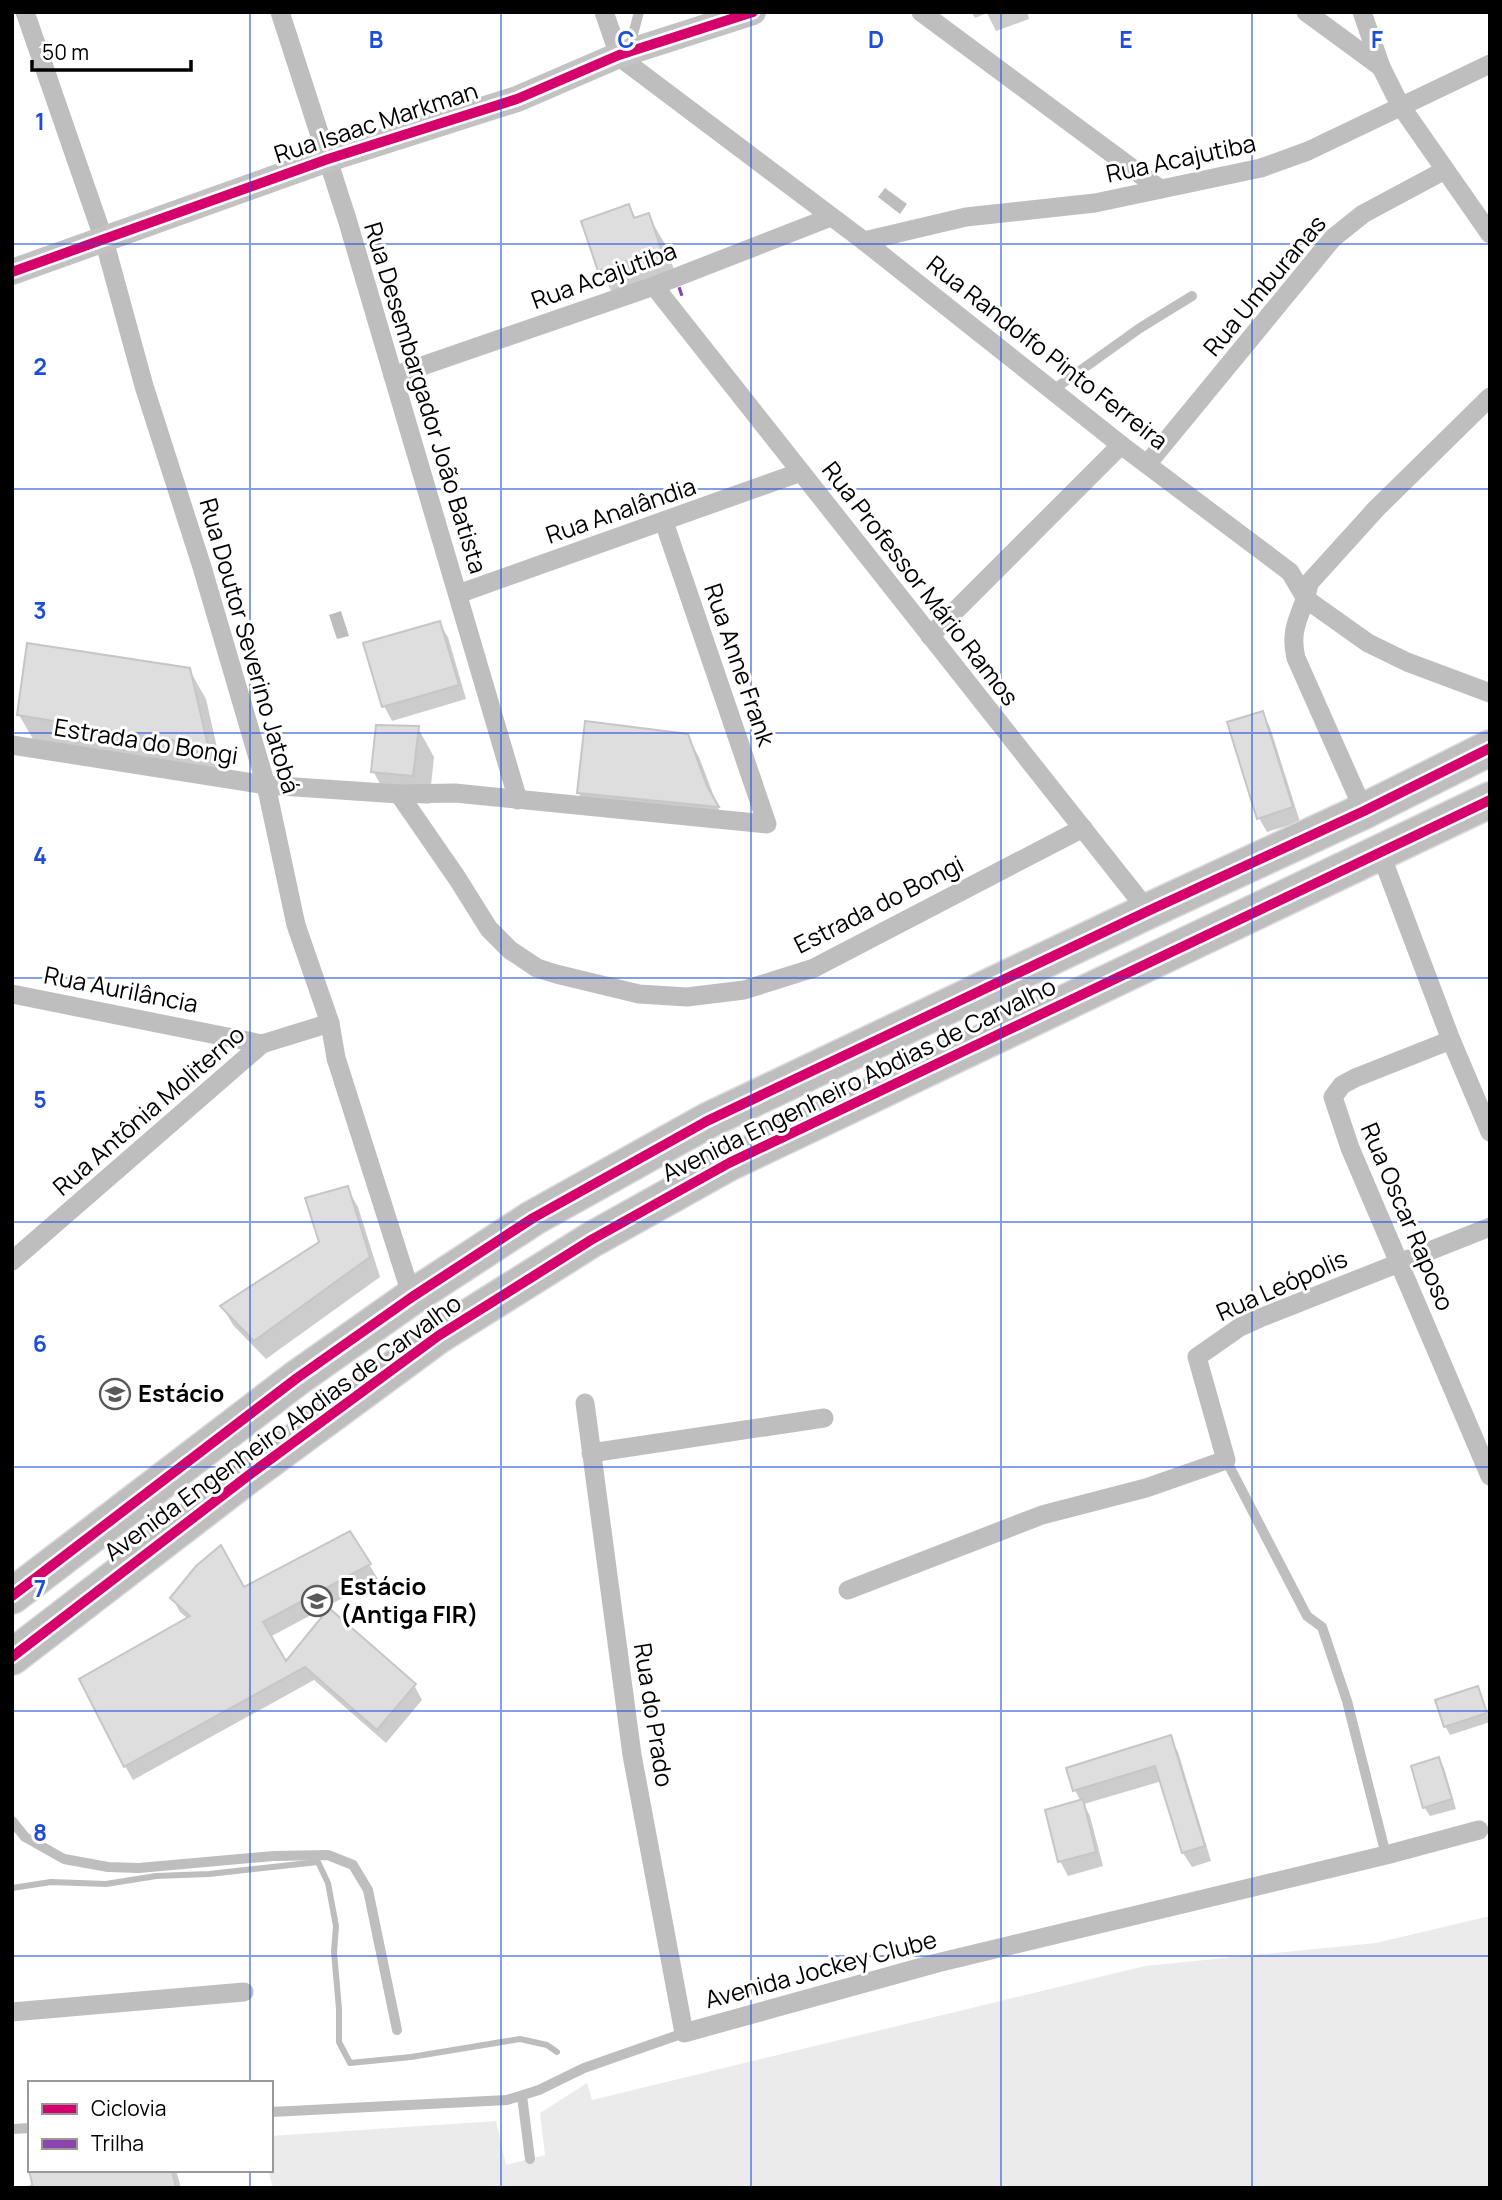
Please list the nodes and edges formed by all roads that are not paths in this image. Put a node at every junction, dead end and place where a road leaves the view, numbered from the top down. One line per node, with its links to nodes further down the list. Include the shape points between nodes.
1 (25, 12): 18 (street, Rua Doutor Severino Jatobá)
2 (280, 12): 13 (street, Rua Desembargador João Batista)
3 (604, 12): 9 (street)
4 (639, 12): 9 (lane)
5 (753, 12): 9 (street, Rua Isaac Markman)
6 (921, 12): 15 (street)
7 (1306, 12): 11 (street)
8 (1362, 12): 11 (street)
9 (624, 54): 13 (street, Rua Isaac Markman, via 517,99); 16 (street, Rua Randolfo Pinto Ferreira, via 626,62)
10 (1490, 64): 12 (street, Rua Acajutiba)
11 (1381, 66): 12 (street)
12 (1400, 105): 14 (street); 15 (street, Rua Acajutiba, via 1278,163)
13 (328, 159): 18 (street, Rua Isaac Markman); 23 (street, Rua Desembargador João Batista)
14 (1446, 170): 17 (street); 27 (street, Rua Umburanas, via 1363,214 1333,238)
15 (1160, 189): 19 (street, Rua Acajutiba, via 1095,203 966,218)
16 (831, 217): 19 (street, Rua Randolfo Pinto Ferreira); 21 (street, Rua Acajutiba)
17 (1490, 234)
18 (104, 240): 20 (street, Rua Isaac Markman); 36 (street, Rua Doutor Severino Jatobá)
19 (864, 241): 24 (street, Rua Randolfo Pinto Ferreira)
20 (12, 272)
21 (654, 286): 23 (street, Rua Acajutiba); 28 (street, Rua Professor Mário Ramos)
22 (1192, 296): 24 (lane)
23 (393, 376): 30 (street, Rua Desembargador João Batista)
24 (1053, 390): 26 (street, Rua Randolfo Pinto Ferreira)
25 (1490, 397): 31 (street, via 1320,570 1309,583)
26 (1121, 445): 27 (street, Rua Randolfo Pinto Ferreira); 32 (street)
27 (1148, 463): 31 (street, Rua Randolfo Pinto Ferreira, via 1290,572)
28 (800, 472): 29 (street, Rua Analândia); 32 (street, Rua Professor Mário Ramos)
29 (664, 522): 30 (street, Rua Analândia); 41 (street, Rua Anne Frank)
30 (458, 594): 38 (street, Rua Desembargador João Batista)
31 (1306, 599): 33 (street, Rua Randolfo Pinto Ferreira, via 1368,643); 40 (street, via 1294,627 1296,658)
32 (930, 636): 42 (street, Rua Professor Mário Ramos)
33 (1490, 692)
34 (12, 745): 36 (street, Estrada do Bongi)
35 (1490, 748): 40 (highway, Avenida Engenheiro Abdias de Carvalho)
36 (266, 785): 37 (street, Estrada do Bongi); 46 (street, Rua Doutor Severino Jatobá, via 296,925)
37 (399, 794): 38 (street, Estrada do Bongi, via 455,793); 42 (street, Estrada do Bongi, via 489,929 510,950 556,974 639,994 687,997 744,990 814,968)
38 (518, 800): 41 (street, Estrada do Bongi)
39 (1490, 800): 43 (highway, Avenida Engenheiro Abdias de Carvalho)
40 (1364, 811): 44 (highway, Avenida Engenheiro Abdias de Carvalho)
41 (767, 824)
42 (1083, 828): 44 (street, Rua Professor Mário Ramos)
43 (1380, 852): 47 (street); 61 (highway, Avenida Engenheiro Abdias de Carvalho, via 729,1163 591,1240 438,1336)
44 (1147, 911): 53 (highway, Avenida Engenheiro Abdias de Carvalho, via 707,1121 533,1218)
45 (12, 994): 48 (street, Rua Aurilância)
46 (330, 1023): 48 (street, Rua Antônia Moliterno); 53 (street, Rua Doutor Severino Jatobá, via 336,1058)
47 (1451, 1040): 49 (street); 51 (street, Rua Oscar Raposo, via 1355,1078 1342,1085 1334,1097 1350,1148)
48 (262, 1044): 52 (street, Rua Antônia Moliterno)
49 (1490, 1132)
50 (1490, 1227): 51 (street, Rua Leópolis)
51 (1399, 1261): 57 (street, Rua Leópolis, via 1240,1327 1198,1357); 58 (street, Rua Oscar Raposo)
52 (12, 1262)
53 (412, 1297): 60 (highway, Avenida Engenheiro Abdias de Carvalho, via 297,1378)
54 (585, 1403): 56 (street, Rua do Prado)
55 (824, 1418): 56 (street)
56 (591, 1453): 68 (street, Rua do Prado, via 632,1755)
57 (1226, 1460): 59 (street, via 1146,1488 1042,1514); 64 (lane, via 1307,1616 1322,1627 1347,1702)
58 (1490, 1476)
59 (848, 1590)
60 (12, 1596)
61 (12, 1657)
62 (12, 1821): 67 (lane, via 25,1836 64,1859 108,1867 328,1855 353,1865 368,1890)
63 (1479, 1829): 64 (street, Avenida Jockey Clube)
64 (1385, 1855): 68 (street, Avenida Jockey Clube, via 937,1963)
65 (244, 1992): 66 (street)
66 (12, 2012)
67 (397, 2030)
68 (684, 2033): 69 (lane, Avenida Jockey Clube, via 584,2068)
69 (522, 2096): 70 (lane, Avenida Jockey Clube); 71 (lane)
70 (273, 2112)
71 (530, 2159)

